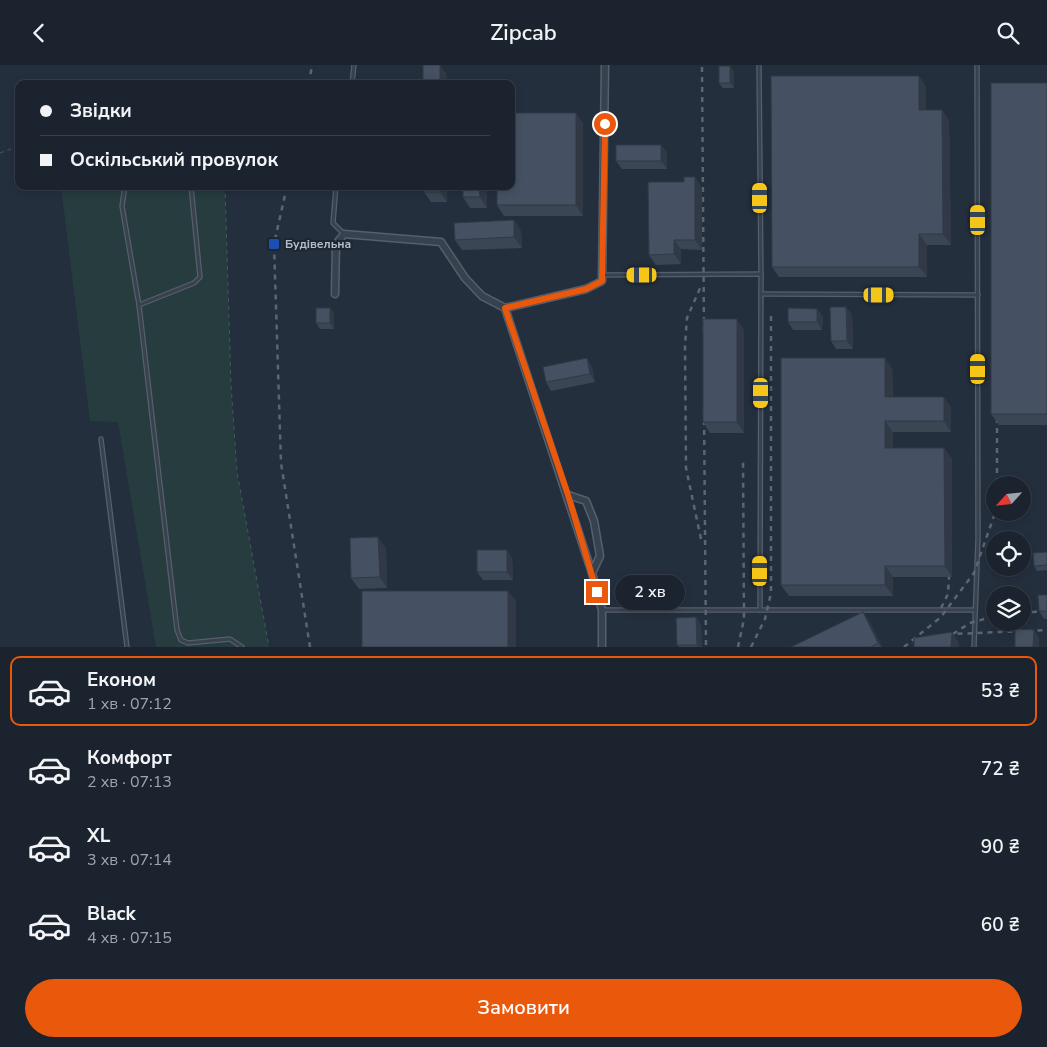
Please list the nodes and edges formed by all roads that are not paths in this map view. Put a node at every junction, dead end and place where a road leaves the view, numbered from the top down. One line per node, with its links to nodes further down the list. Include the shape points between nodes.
1 (354, 65): 5 (lane)
2 (605, 65): 10 (street)
3 (759, 65): 11 (lane)
4 (977, 65): 14 (lane)
5 (352, 80)
6 (124, 190): 15 (lane, via 122,206)
7 (191, 190): 15 (lane, via 200,277 194,283)
8 (336, 190): 9 (lane, via 333,223)
9 (344, 234): 12 (street, via 336,244); 16 (street, via 440,241 482,297)
10 (602, 275): 11 (lane); 16 (street, via 602,281 586,289)
11 (761, 275): 13 (lane)
12 (335, 294)
13 (761, 294): 14 (lane); 21 (lane)
14 (978, 295): 22 (lane)
15 (139, 305): 24 (lane, via 177,630 181,640 188,643 230,639)
16 (505, 308): 18 (street)
17 (101, 439): 23 (lane)
18 (568, 495): 19 (street); 19 (street, via 586,501 594,521 600,556)
19 (592, 573): 20 (street)
20 (602, 610): 21 (lane); 25 (street)
21 (760, 610): 22 (lane)
22 (975, 610): 26 (lane)
23 (127, 647)
24 (242, 647)
25 (602, 647)
26 (974, 647)

